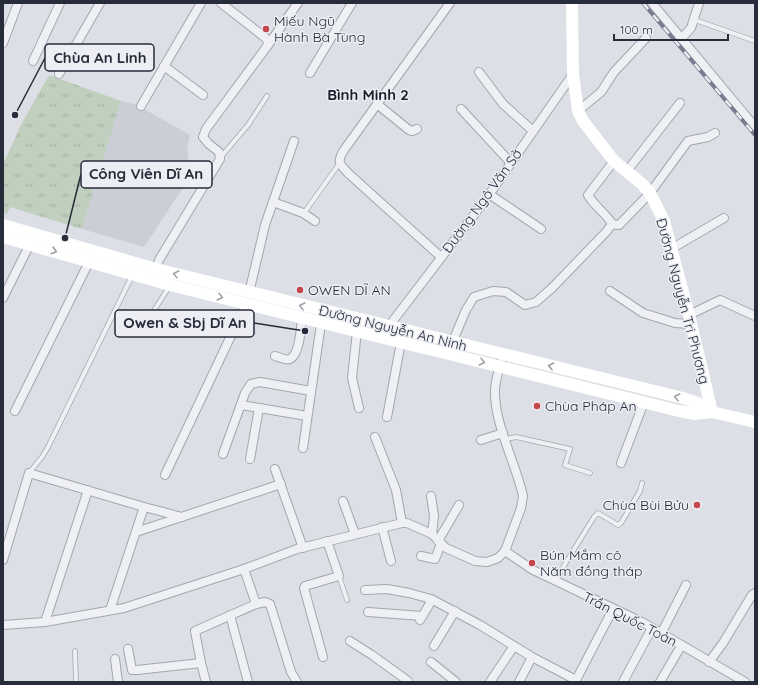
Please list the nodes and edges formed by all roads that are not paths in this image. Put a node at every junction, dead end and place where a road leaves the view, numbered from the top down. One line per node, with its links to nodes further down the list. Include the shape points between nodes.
1 (18, 3): 16 (street)
2 (60, 3): 18 (street)
3 (100, 3): 22 (street)
4 (201, 3): 19 (street)
5 (222, 3): 17 (street, via 267,39)
6 (298, 3): 17 (street)
7 (352, 3): 21 (street)
8 (450, 3): 27 (street)
9 (572, 3): 23 (main road, Đường Nguyễn Tri Phương)
10 (652, 3): 14 (street)
11 (699, 3): 12 (street)
12 (695, 20): 14 (street); 15 (lane)
13 (646, 38): 30 (street, via 614,72 601,92)
14 (681, 38): 31 (street)
15 (755, 41)
16 (3, 43)
17 (268, 45): 36 (street, via 206,129 203,137 219,152)
18 (33, 61)
19 (164, 66): 24 (street); 28 (street)
20 (480, 72): 33 (street, via 503,104)
21 (310, 73)
22 (59, 74)
23 (574, 74): 30 (main road, Đường Nguyễn Tri Phương); 33 (street, Đường Ngô Văn Sở)
24 (203, 95)
25 (267, 96): 36 (lane, via 248,126)
26 (680, 103): 40 (street)
27 (377, 104): 32 (street, via 410,131); 39 (street, via 339,158)
28 (142, 106)
29 (461, 109): 38 (street)
30 (578, 111): 37 (main road, Đường Nguyễn Tri Phương)
31 (755, 127)
32 (417, 129)
33 (533, 131): 38 (street, Đường Ngô Văn Sở)
34 (714, 132): 41 (street, via 708,137 688,141)
35 (294, 141): 43 (street)
36 (220, 159): 56 (street, via 159,260)
37 (614, 161): 40 (main road, Đường Nguyễn Tri Phương); 47 (street, via 588,195)
38 (512, 163): 42 (street, Đường Ngô Văn Sở)
39 (339, 164): 44 (lane); 53 (street)
40 (627, 171): 41 (main road, Đường Nguyễn Tri Phương)
41 (650, 193): 47 (street, via 619,224); 52 (main road, Đường Nguyễn Tri Phương, via 664,221)
42 (490, 194): 49 (street); 53 (street, Đường Ngô Văn Sở)
43 (273, 202): 44 (street); 60 (street)
44 (303, 214): 46 (street)
45 (724, 218): 52 (street)
46 (315, 221)
47 (612, 224): 69 (street, via 536,302 525,305 506,292 493,291 474,297)
48 (3, 225): 56 (main road, Đường Nguyễn An Ninh)
49 (541, 229)
50 (3, 237): 51 (main road, Đường Nguyễn An Ninh)
51 (30, 244): 54 (main road, Đường Nguyễn An Ninh, one-way to 54); 59 (street)
52 (671, 249): 65 (main road, Đường Nguyễn Tri Phương)
53 (441, 257): 66 (street, Đường Ngô Văn Sở)
54 (89, 262): 55 (main road, Đường Nguyễn An Ninh); 78 (street)
55 (133, 275): 56 (main road, Đường Nguyễn An Ninh); 91 (lane, via 48,447)
56 (154, 275): 57 (main road, Đường Nguyễn An Ninh); 60 (main road, Đường Nguyễn An Ninh, one-way to 56)
57 (170, 285): 60 (main road, Đường Nguyễn An Ninh, one-way to 60); 61 (lane)
58 (610, 291): 65 (street, via 643,313 675,323)
59 (3, 298)
60 (247, 298): 62 (main road, Đường Nguyễn An Ninh, one-way to 60); 64 (main road, Đường Nguyễn An Ninh); 93 (street)
61 (153, 312)
62 (322, 316): 64 (main road, Đường Nguyễn An Ninh); 66 (main road, Đường Nguyễn An Ninh); 67 (main road, Đường Nguyễn An Ninh); 73 (street)
63 (755, 316): 65 (street, via 720,300)
64 (302, 317): 71 (street, via 294,356 286,360)
65 (690, 320): 79 (main road, Đường Nguyễn Tri Phương)
66 (389, 326): 69 (main road, Đường Nguyễn An Ninh)
67 (358, 331): 68 (main road, Đường Nguyễn An Ninh); 77 (street, via 352,378)
68 (401, 342): 72 (main road, Đường Nguyễn An Ninh, one-way to 72); 81 (street)
69 (452, 343): 70 (main road, Đường Nguyễn An Ninh)
70 (504, 355): 72 (street); 79 (main road, Đường Nguyễn An Ninh, one-way to 70, via 698,403 683,398)
71 (275, 356)
72 (500, 367): 74 (main road, Đường Nguyễn An Ninh); 83 (street, via 495,392)
73 (311, 391): 75 (street, via 260,382 251,384); 80 (street)
74 (644, 402): 79 (main road, Đường Nguyễn An Ninh, via 689,413); 89 (street)
75 (241, 405): 76 (street); 87 (street)
76 (259, 408): 80 (street); 88 (street)
77 (359, 408)
78 (16, 411)
79 (712, 412): 82 (main road, Đường Nguyễn An Ninh)
80 (308, 416): 86 (street)
81 (387, 416)
82 (755, 422)
83 (504, 436): 85 (street); 92 (lane, via 570,449 565,465); 110 (street, via 523,496)
84 (375, 437): 102 (street, via 396,490)
85 (481, 440)
86 (303, 448)
87 (223, 454)
88 (250, 459)
89 (620, 463)
90 (275, 469): 95 (street)
91 (29, 473): 96 (street); 112 (street)
92 (590, 473)
93 (165, 475)
94 (642, 483): 116 (lane, via 621,523 618,525 598,513 594,517)
95 (281, 484): 101 (street); 109 (street)
96 (88, 490): 100 (street); 128 (street)
97 (431, 496): 106 (street, via 434,516)
98 (343, 501): 105 (street)
99 (459, 505): 108 (street)
100 (144, 507): 101 (street); 104 (street)
101 (182, 517): 104 (street)
102 (402, 523): 103 (street); 106 (street, via 408,523)
103 (382, 527): 105 (street); 113 (street)
104 (136, 532): 124 (street)
105 (354, 534): 107 (street)
106 (432, 534): 108 (street)
107 (327, 542): 109 (street); 115 (street)
108 (440, 543): 110 (street, via 474,561 487,562 498,558); 111 (street, via 435,559)
109 (303, 548): 114 (street)
110 (505, 551): 116 (street, Trần Quốc Toản, via 533,570)
111 (421, 556)
112 (3, 560)
113 (391, 561)
114 (244, 569): 122 (street); 124 (street, via 124,608)
115 (339, 576): 121 (lane); 138 (street, via 304,588)
116 (556, 581): 123 (street, Trần Quốc Toản)
117 (686, 585): 131 (street)
118 (365, 590): 120 (street, via 387,589)
119 (755, 593): 142 (street)
120 (431, 599): 125 (street); 126 (street, via 421,618)
121 (347, 600)
122 (256, 604): 127 (street); 149 (street, via 270,604 291,672)
123 (613, 609): 130 (street, Trần Quốc Toản); 144 (street)
124 (110, 610): 128 (street)
125 (455, 611): 133 (street); 134 (street)
126 (368, 612)
127 (230, 615): 143 (street, via 195,631); 148 (street)
128 (45, 622): 129 (street)
129 (3, 625)
130 (652, 628): 131 (street, Trần Quốc Toản); 154 (street)
131 (661, 634): 135 (street, Trần Quốc Toản)
132 (350, 641): 150 (street)
133 (434, 646)
134 (514, 646): 139 (street); 152 (street)
135 (682, 646): 142 (street, Trần Quốc Toản); 155 (street)
136 (128, 649): 143 (street, via 132,670)
137 (75, 652): 145 (lane)
138 (323, 657)
139 (532, 657): 144 (street); 153 (street)
140 (115, 659): 146 (street)
141 (431, 662): 151 (street)
142 (709, 662): 156 (street, Trần Quốc Toản)
143 (201, 663): 147 (street)
144 (575, 681)
145 (76, 682)
146 (118, 682)
147 (206, 682)
148 (248, 682)
149 (297, 682)
150 (407, 682)
151 (456, 682)
152 (490, 682)
153 (519, 682)
154 (623, 682)
155 (660, 682)
156 (744, 682)

